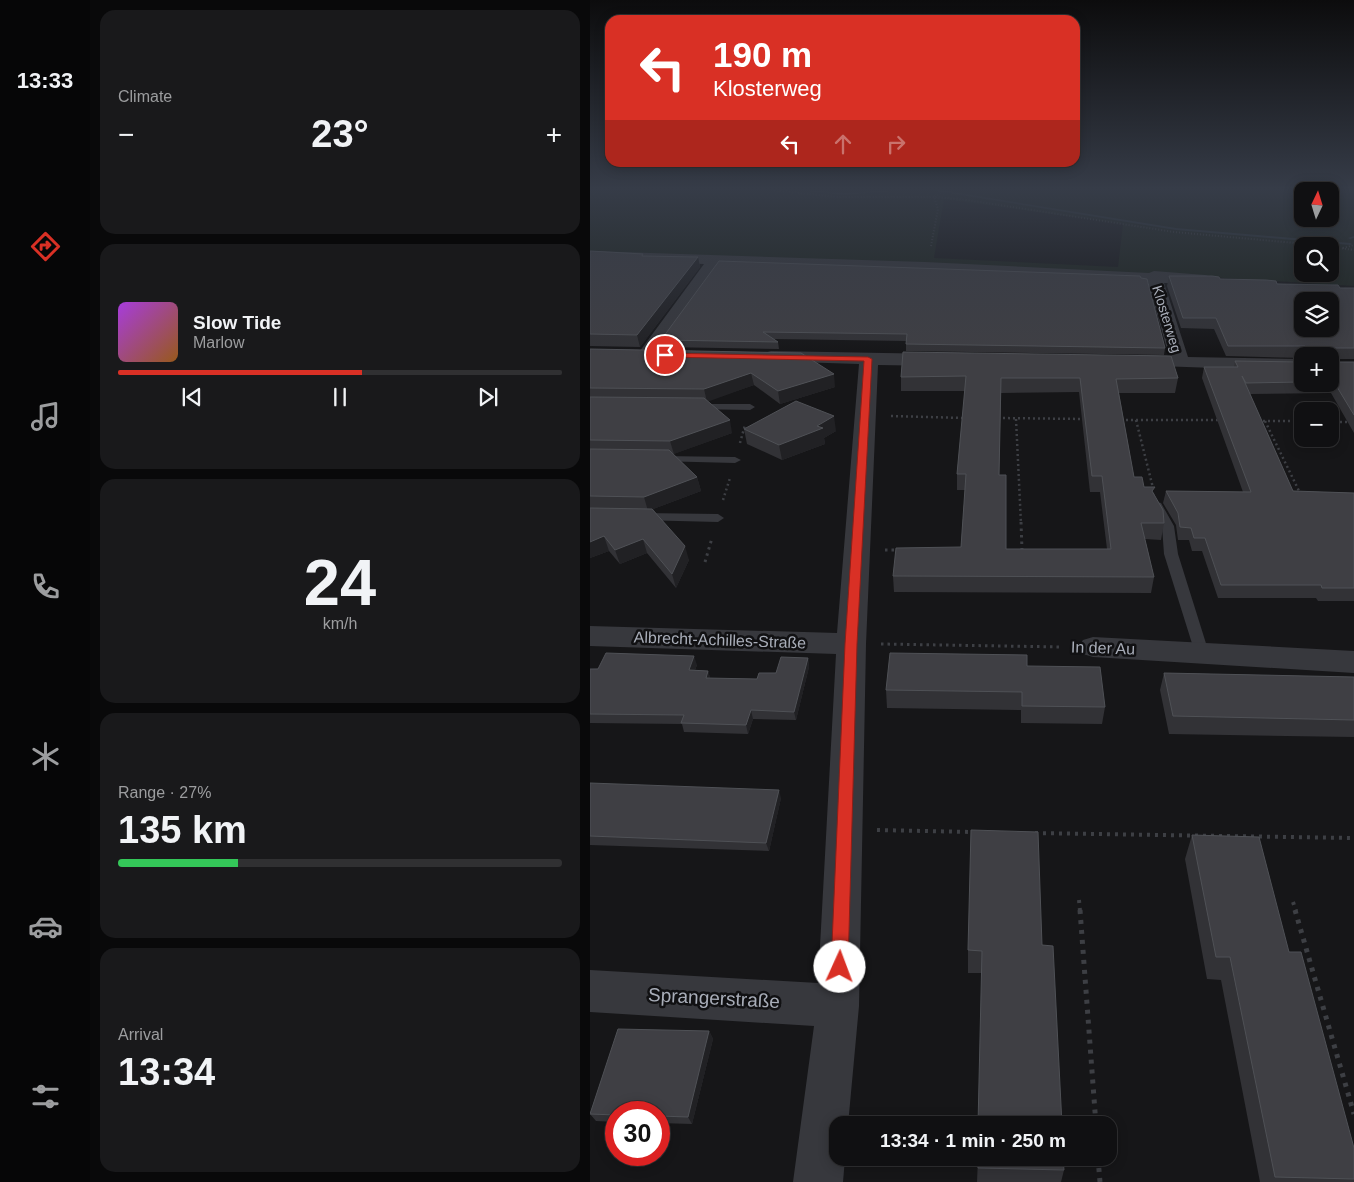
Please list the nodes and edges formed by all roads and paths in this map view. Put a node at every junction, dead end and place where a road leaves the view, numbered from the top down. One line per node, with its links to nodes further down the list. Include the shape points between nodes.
1 (931, 245): 8 (path)
2 (1354, 245): 4 (path)
3 (1339, 247): 4 (path)
4 (1343, 248): 5 (path)
5 (1354, 250)
6 (590, 256): 7 (street)
7 (716, 260): 8 (street); 11 (street, via 637,355)
8 (925, 267): 9 (street)
9 (1154, 276): 10 (street); 16 (street, Klosterweg)
10 (1220, 281)
11 (666, 355)
12 (753, 357): 13 (street)
13 (868, 359): 14 (street); 20 (street)
14 (957, 360)
15 (1122, 361): 16 (street, Klosterweg)
16 (1180, 362): 17 (street, Klosterweg)
17 (1294, 365)
18 (684, 406): 19 (lane)
19 (750, 407): 34 (path)
20 (866, 416): 21 (path); 39 (street)
21 (966, 418)
22 (996, 418): 23 (path)
23 (1016, 419): 24 (path); 41 (path, via 1022,550)
24 (1086, 419)
25 (1116, 420): 26 (path)
26 (1136, 420): 27 (path); 36 (path)
27 (1225, 420)
28 (1255, 421): 29 (path)
29 (1265, 421): 30 (path); 35 (path)
30 (1294, 421)
31 (1339, 422): 32 (path)
32 (1354, 422)
33 (648, 459): 34 (lane)
34 (735, 460): 38 (path)
35 (1303, 501)
36 (1157, 506): 46 (lane, via 1168,526 1171,554)
37 (630, 517): 38 (lane)
38 (718, 518): 42 (path)
39 (857, 550): 40 (path); 44 (street)
40 (905, 550)
41 (1032, 550)
42 (705, 562)
43 (590, 636): 44 (street, Albrecht-Achilles-Straße)
44 (851, 644): 45 (path, In der Au); 48 (street)
45 (1093, 647): 46 (street, In der Au)
46 (1202, 653): 47 (street, In der Au)
47 (1354, 662)
48 (844, 830): 49 (path); 55 (street)
49 (981, 832)
50 (1030, 833): 51 (path)
51 (1354, 838)
52 (1079, 900): 57 (path)
53 (1293, 902): 56 (path)
54 (590, 991): 55 (street, Sprangerstraße)
55 (838, 1006): 59 (street)
56 (1354, 1114)
57 (1095, 1116)
58 (1099, 1166): 60 (path)
59 (818, 1182)
60 (1100, 1182)

